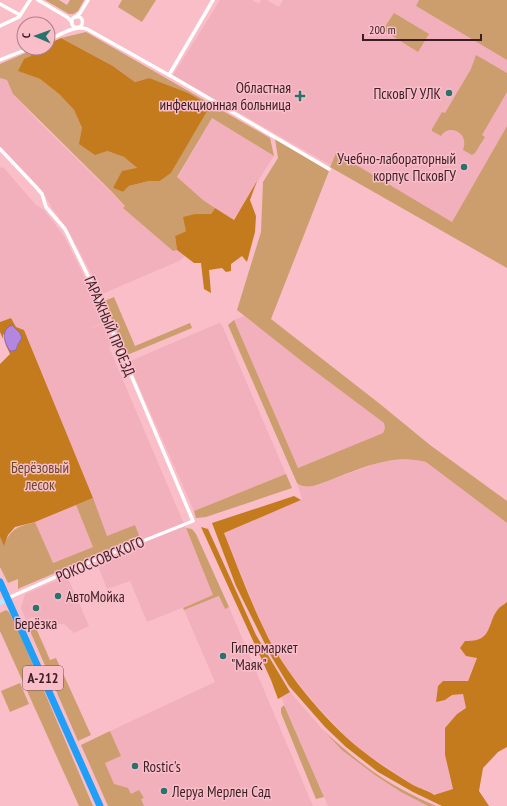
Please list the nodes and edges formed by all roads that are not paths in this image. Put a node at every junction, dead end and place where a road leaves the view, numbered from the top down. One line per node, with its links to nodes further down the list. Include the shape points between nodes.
1 (30, 0): 7 (street)
2 (38, 0): 9 (street)
3 (88, 0): 6 (street)
4 (213, 0): 18 (street)
5 (0, 4): 7 (street)
6 (80, 13): 8 (street); 9 (street)
7 (20, 15): 11 (street)
8 (80, 18): 9 (street); 10 (street)
9 (73, 20): 12 (street, via 74,27); 14 (street)
10 (83, 22): 12 (street); 13 (street)
11 (0, 26)
12 (78, 28): 13 (street); 14 (street)
13 (87, 29): 18 (street)
14 (66, 32): 15 (street)
15 (56, 36)
16 (16, 54): 17 (street)
17 (0, 60)
18 (169, 75): 20 (street)
19 (0, 149): 21 (street, ГАРАЖНЫЙ ПРОЕЗД, via 42,194 46,207 69,236 95,290)
20 (329, 169)
21 (193, 521): 23 (street, РОКОССОВСКОГО)
22 (0, 582): 23 (highway, А-212)
23 (8, 598): 24 (main road); 25 (highway, А-212)
24 (0, 603)
25 (100, 806)

